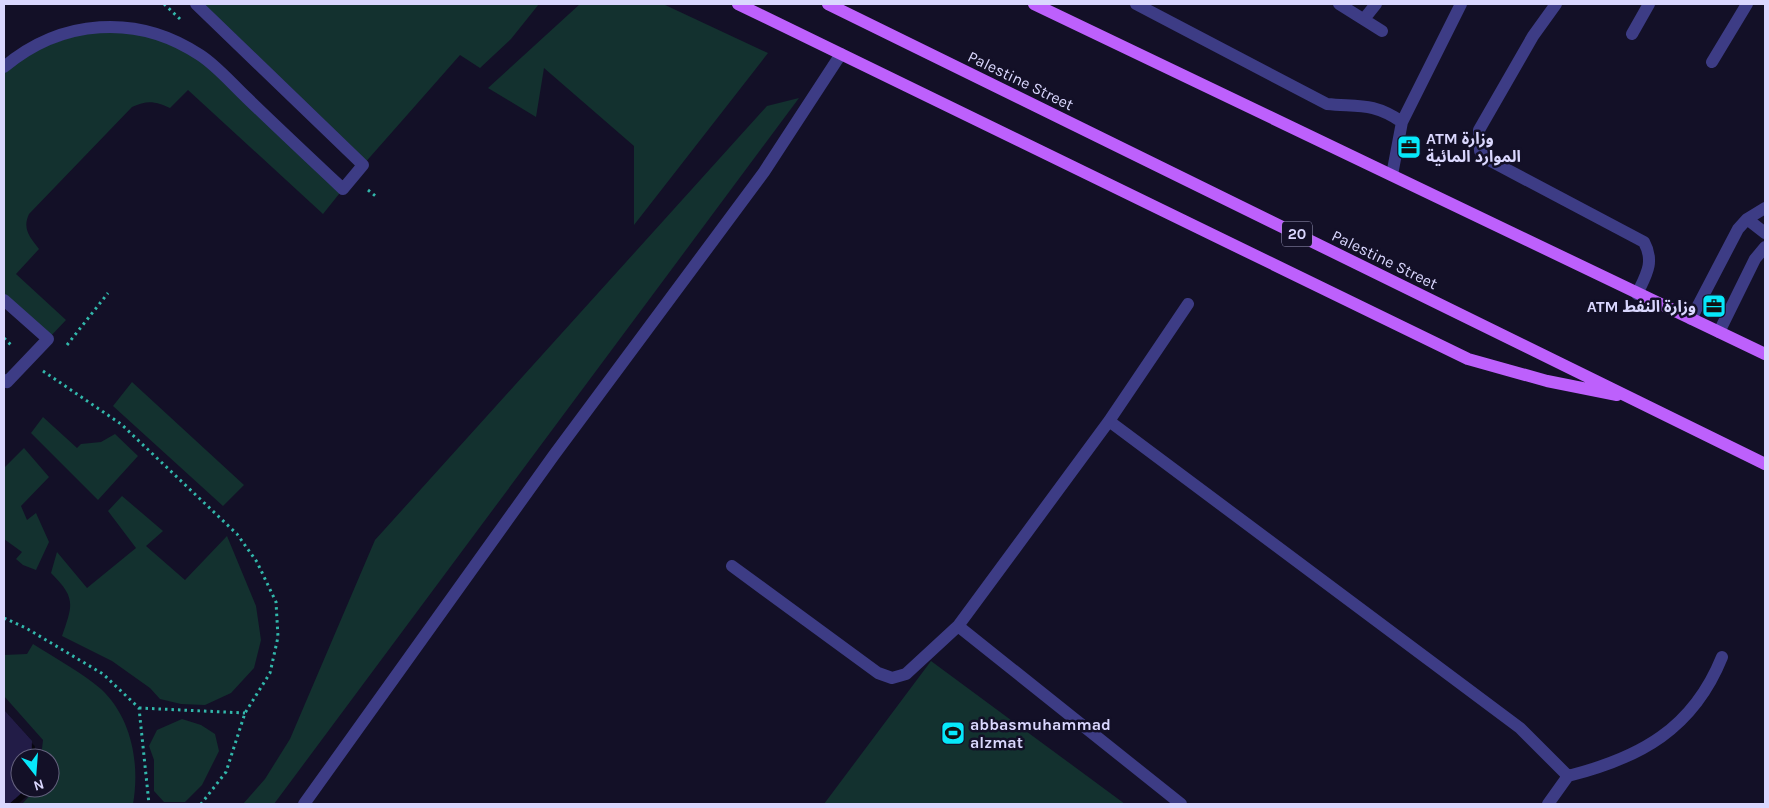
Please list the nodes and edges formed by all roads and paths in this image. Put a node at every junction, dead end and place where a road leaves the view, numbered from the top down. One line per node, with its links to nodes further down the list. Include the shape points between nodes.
1 (196, 4): 17 (street, via 363,165 344,189 202,56 164,36 121,26 81,30 38,44)
2 (738, 4): 15 (main road)
3 (828, 4): 35 (main road, Palestine Street / 20)
4 (1034, 4): 19 (main road)
5 (1136, 4): 18 (street, via 1327,104 1359,104 1387,111)
6 (1339, 4): 12 (street)
7 (1376, 4): 12 (street)
8 (1462, 4): 18 (street)
9 (1556, 4): 25 (street, via 1533,36 1479,130 1480,151 1488,159 1644,242 1649,250 1649,269)
10 (1649, 4): 14 (street)
11 (1747, 4): 16 (street)
12 (1364, 19): 13 (street)
13 (1382, 30)
14 (1632, 34)
15 (841, 54): 35 (main road, via 1468,359 1547,381); 47 (street, via 764,172 554,455)
16 (1712, 62)
17 (4, 67)
18 (1402, 122): 19 (street)
19 (1392, 175): 25 (main road)
20 (1765, 208): 21 (street)
21 (1747, 219): 22 (street); 28 (street, via 1738,229)
22 (1765, 233)
23 (1765, 247): 30 (street)
24 (108, 293): 29 (path)
25 (1637, 294): 28 (main road)
26 (4, 300): 33 (street, via 48,339)
27 (1188, 304): 36 (street)
28 (1691, 319): 30 (main road)
29 (78, 332)
30 (1719, 332): 32 (main road)
31 (4, 338): 33 (path)
32 (1765, 354)
33 (27, 361): 34 (street, via 6,382); 43 (path, via 121,424 236,534 257,562 276,602 278,637 270,673)
34 (4, 380)
35 (1631, 398): 37 (main road, Palestine Street / 20)
36 (1108, 421): 40 (street); 44 (street, via 1520,728)
37 (1765, 464)
38 (732, 566): 40 (street, via 878,672 892,678 906,674)
39 (4, 618): 42 (path, via 103,674)
40 (958, 626): 48 (street)
41 (1722, 657): 44 (street, via 1711,684 1680,722 1639,752 1598,769)
42 (139, 708): 43 (path); 45 (path)
43 (245, 713): 46 (path, via 226,772)
44 (1568, 776): 49 (street)
45 (149, 804)
46 (201, 804)
47 (304, 804)
48 (1181, 804)
49 (1548, 804)

